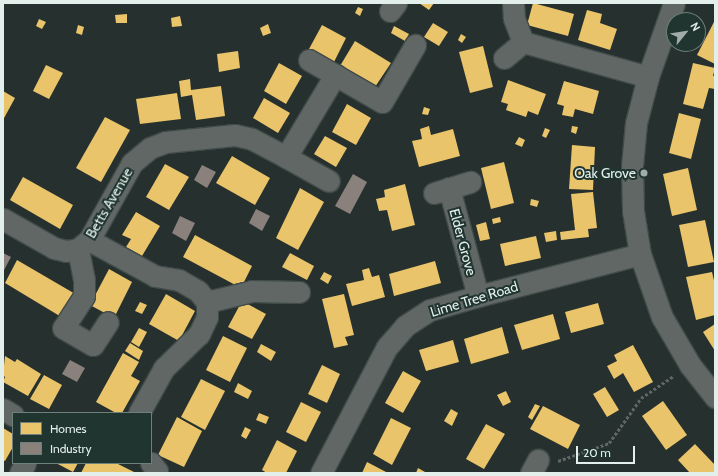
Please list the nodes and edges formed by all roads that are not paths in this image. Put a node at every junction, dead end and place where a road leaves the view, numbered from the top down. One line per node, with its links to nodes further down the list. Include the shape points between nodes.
1 (674, 3): 8 (street)
2 (513, 10): 3 (street)
3 (523, 42): 5 (street); 8 (street)
4 (415, 45): 7 (street, via 382,102)
5 (504, 58)
6 (309, 60): 7 (street)
7 (335, 75): 9 (street)
8 (648, 77): 14 (street, via 636,123 632,166 633,211)
9 (286, 157): 10 (street, Betts Avenue); 13 (street, Betts Avenue, via 252,139 235,135 157,145 132,163)
10 (329, 181)
11 (470, 182): 16 (street, Elder Grove, via 442,190)
12 (3, 220): 13 (street, Betts Avenue, via 54,248 66,251)
13 (84, 244): 17 (street, via 155,276 179,280 198,291); 18 (street, via 84,296 63,328 93,345)
14 (640, 254): 16 (street, Lime Tree Road); 19 (street, via 648,284 662,317 690,365)
15 (299, 292): 17 (street, via 252,291)
16 (478, 296): 27 (street, Lime Tree Road, via 430,310 405,326 387,347)
17 (207, 302): 21 (street, via 208,317 199,334 164,368)
18 (108, 322)
19 (715, 397)
20 (3, 409): 22 (street)
21 (140, 412)
22 (12, 414)
23 (24, 464): 25 (street)
24 (152, 464): 26 (street)
25 (20, 473)
26 (156, 473)
27 (321, 473)

